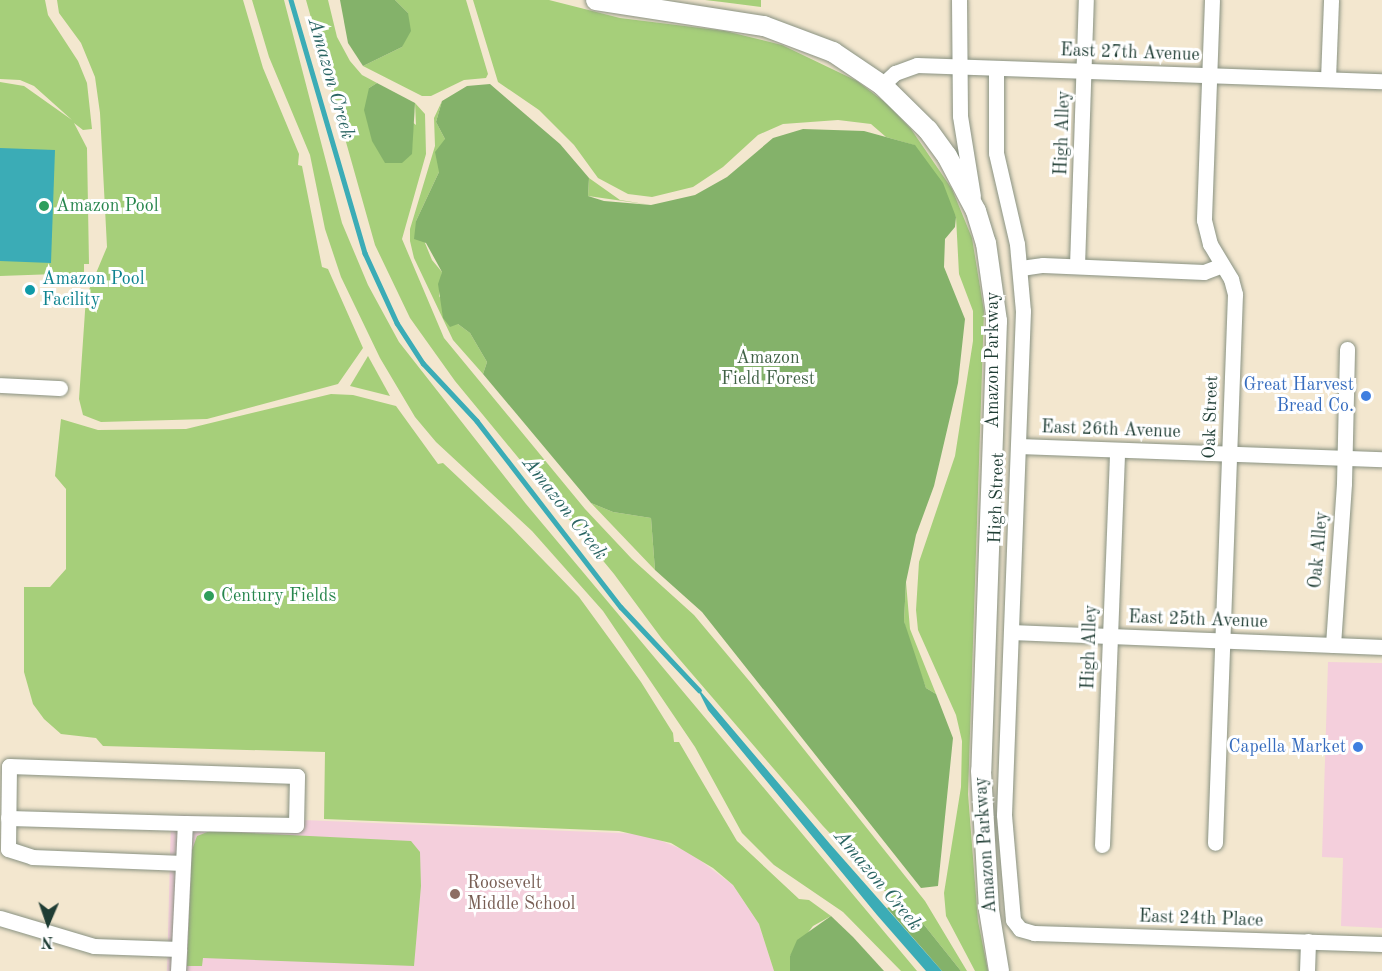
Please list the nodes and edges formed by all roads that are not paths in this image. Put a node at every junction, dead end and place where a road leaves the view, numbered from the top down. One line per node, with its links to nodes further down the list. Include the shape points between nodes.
1 (596, 0): 12 (main road, Amazon Parkway, via 764,26 832,52)
2 (959, 0): 6 (street)
3 (1086, 0): 8 (street, High Alley)
4 (1212, 0): 9 (street, Oak Street)
5 (1331, 0): 10 (street)
6 (957, 66): 7 (street, East 27th Avenue); 12 (street, East 27th Avenue, via 906,67); 13 (street, via 962,131)
7 (996, 68): 8 (street, East 27th Avenue); 16 (street, High Street, via 996,153)
8 (1084, 71): 9 (street, East 27th Avenue); 15 (street, High Alley)
9 (1210, 75): 10 (street, East 27th Avenue); 14 (street, Oak Street, via 1204,220 1210,244)
10 (1328, 80): 11 (street, East 27th Avenue)
11 (1382, 81)
12 (882, 85): 13 (main road, Amazon Parkway, via 941,147)
13 (976, 211): 42 (main road, Amazon Parkway, via 986,243 997,321 981,771 989,910)
14 (1222, 265): 15 (street, via 1204,272); 22 (street, Oak Street, via 1235,294)
15 (1077, 266): 16 (street)
16 (1021, 268): 20 (street, High Street)
17 (1347, 350): 23 (street, Oak Alley)
18 (0, 386): 19 (street)
19 (60, 388)
20 (1019, 446): 21 (street, East 26th Avenue); 25 (street, High Street)
21 (1117, 450): 22 (street, East 26th Avenue); 26 (street, High Alley)
22 (1229, 453): 23 (street, East 26th Avenue); 27 (street, Oak Street)
23 (1344, 458): 24 (street, East 26th Avenue); 28 (street, Oak Alley)
24 (1382, 459)
25 (1012, 632): 26 (street, East 25th Avenue); 37 (street, High Street, via 1004,814 1010,911)
26 (1110, 636): 27 (street, East 25th Avenue); 33 (street, High Alley)
27 (1222, 640): 28 (street, East 25th Avenue); 32 (street, Oak Street)
28 (1332, 645): 29 (street, East 25th Avenue)
29 (1382, 647)
30 (8, 818): 31 (street); 31 (street, via 9,766 297,776 297,825); 34 (street)
31 (185, 823): 35 (street)
32 (1215, 843)
33 (1102, 845)
34 (4, 848): 35 (street, via 33,857)
35 (183, 863): 40 (street)
36 (0, 918): 40 (street, via 94,946)
37 (1020, 929): 38 (street, East 24th Place, via 1034,933)
38 (1308, 941): 39 (street, East 24th Place); 43 (street)
39 (1382, 944)
40 (179, 949): 41 (street)
41 (178, 971)
42 (999, 971)
43 (1307, 971)

